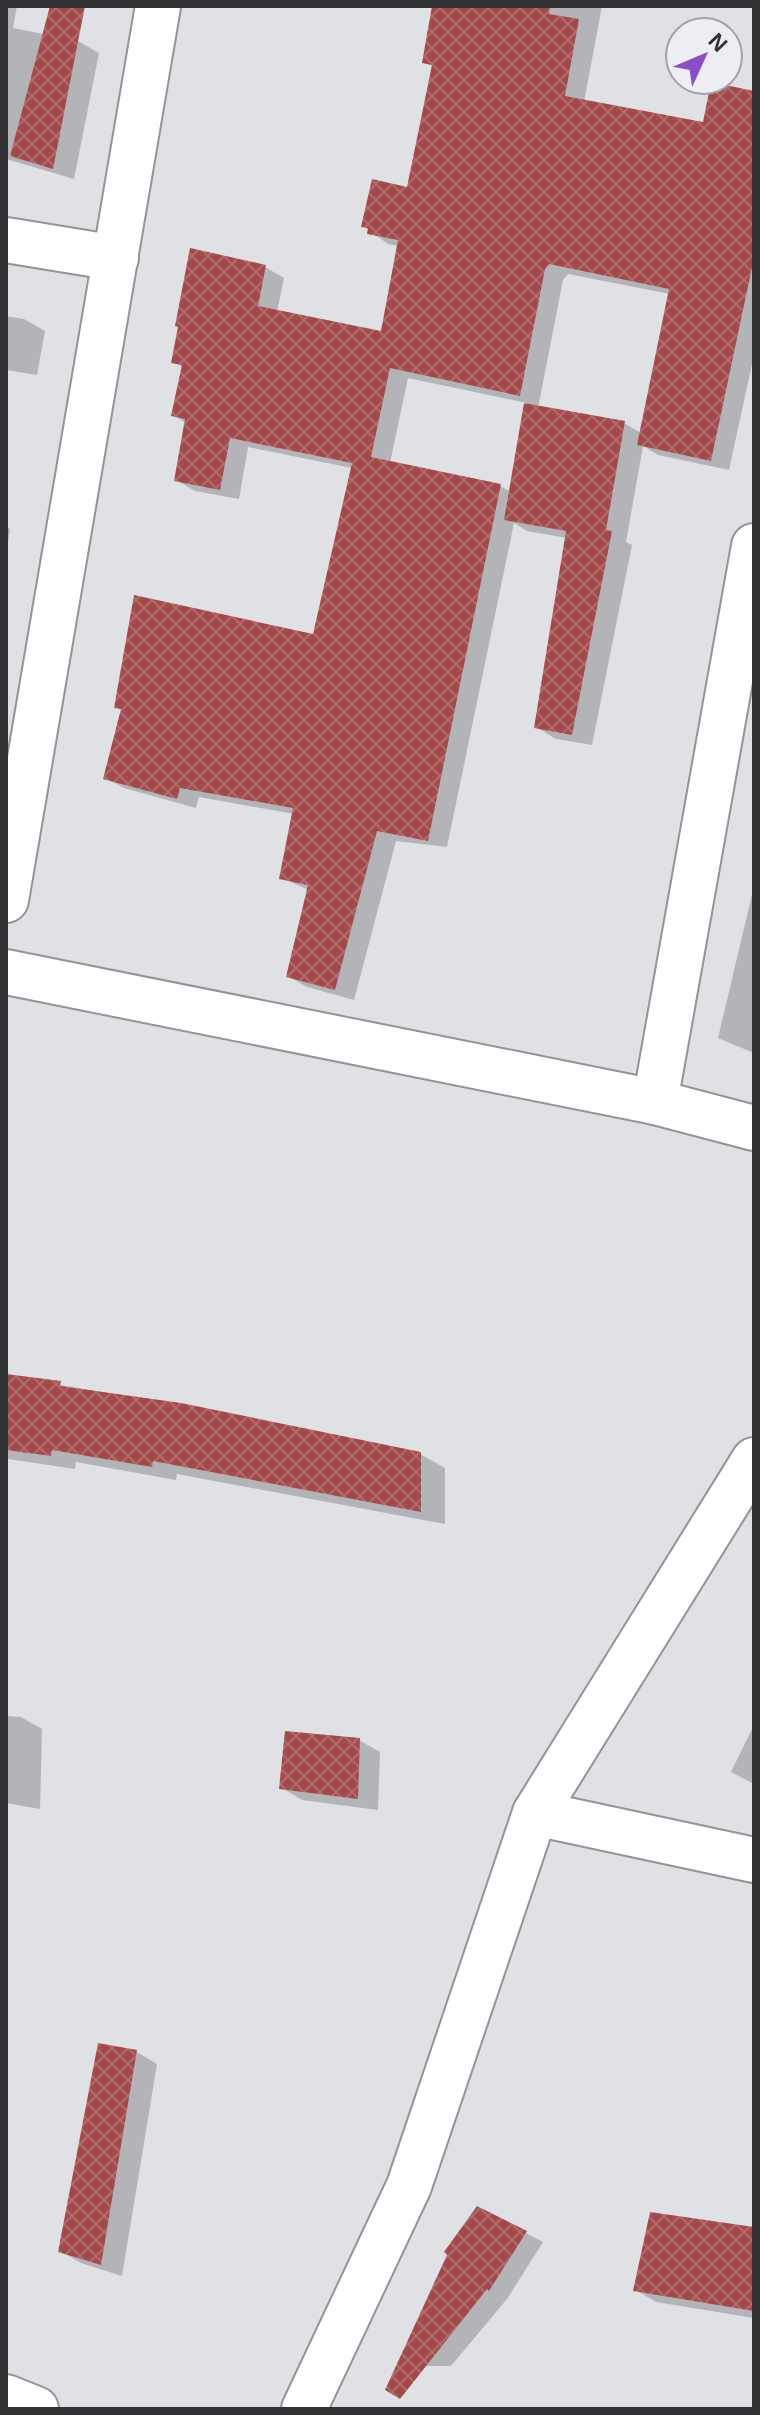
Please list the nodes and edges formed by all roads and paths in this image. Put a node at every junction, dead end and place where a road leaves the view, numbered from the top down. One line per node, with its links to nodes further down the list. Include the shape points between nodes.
1 (158, 6): 3 (street)
2 (6, 240): 3 (street)
3 (116, 258): 5 (street)
4 (754, 546): 7 (street)
5 (6, 900)
6 (6, 972): 7 (street)
7 (655, 1102): 8 (street)
8 (754, 1128)
9 (754, 1460): 10 (street)
10 (535, 1813): 11 (street); 14 (street, via 409,2186)
11 (754, 1860)
12 (6, 2397): 13 (street)
13 (36, 2409)
14 (304, 2409)

